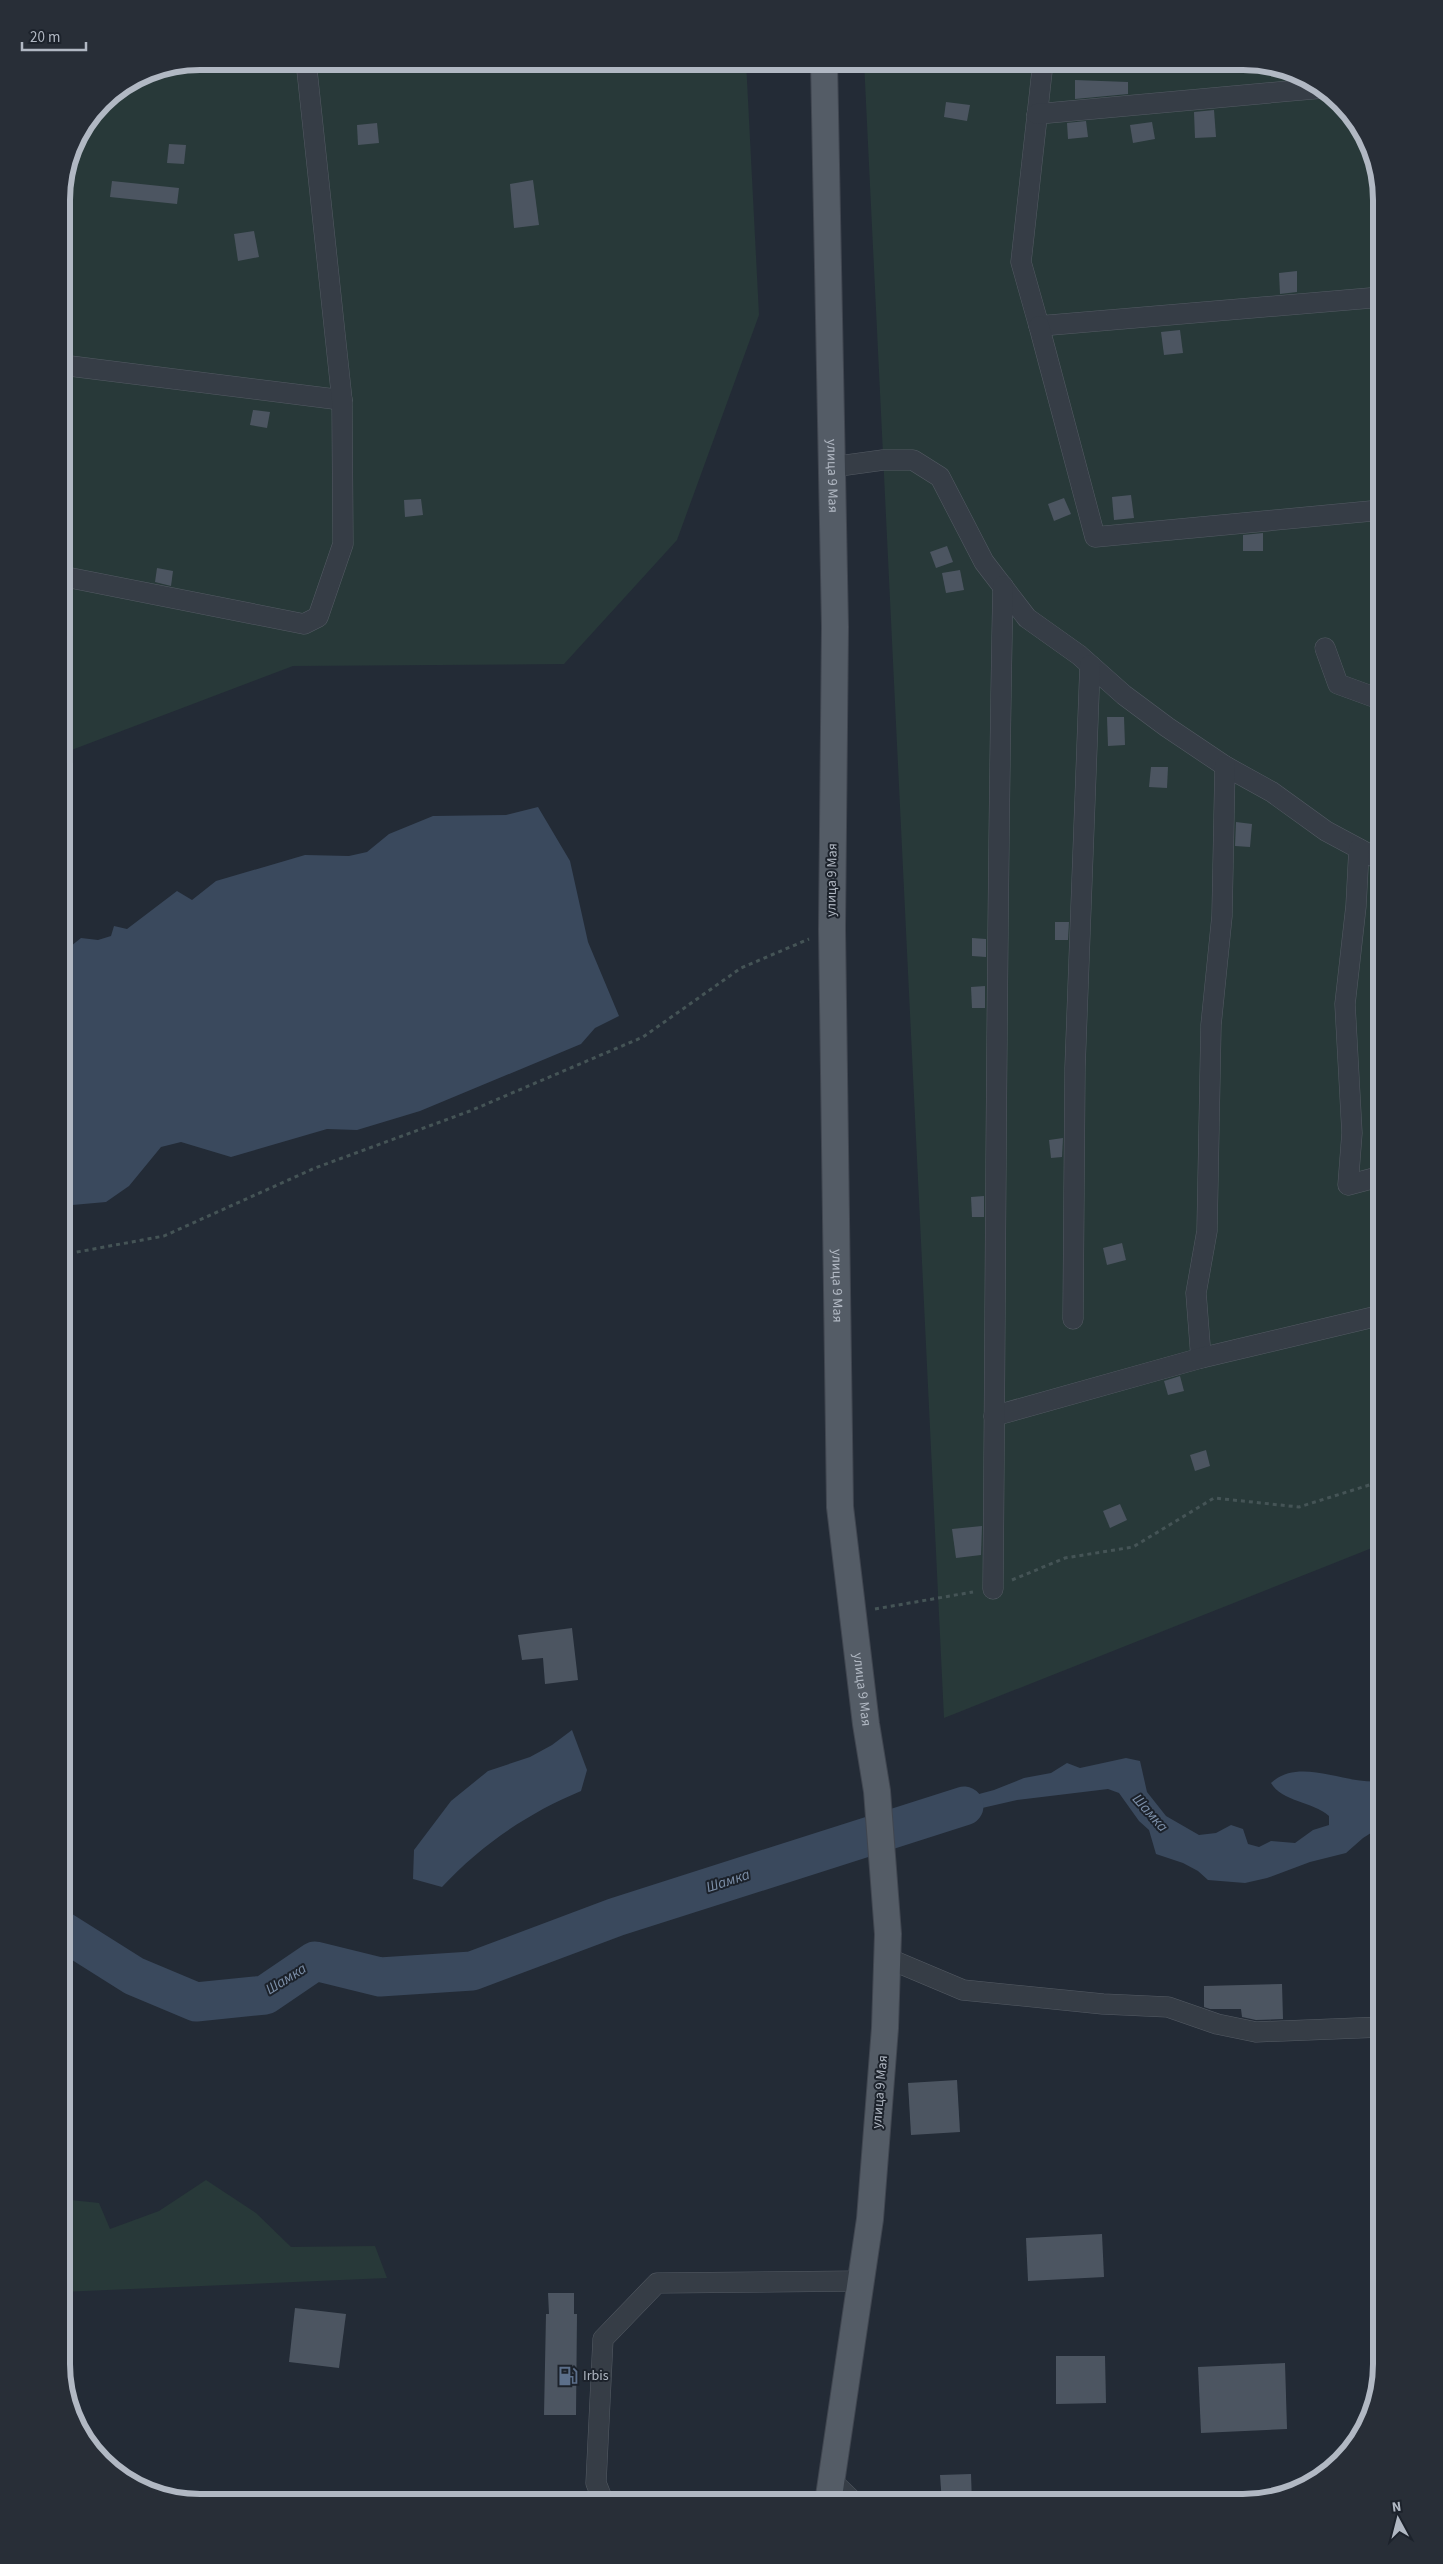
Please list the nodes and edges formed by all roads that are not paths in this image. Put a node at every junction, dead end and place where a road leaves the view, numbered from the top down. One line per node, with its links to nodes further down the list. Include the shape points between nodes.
1 (307, 70): 9 (lane)
2 (824, 70): 10 (main road, улица 9 Мая)
3 (1042, 70): 5 (lane)
4 (1310, 89): 5 (lane)
5 (1038, 114): 7 (lane, via 1021,262)
6 (1373, 298): 7 (lane)
7 (1039, 326): 11 (lane, via 1095,537)
8 (70, 366): 9 (lane)
9 (342, 400): 12 (lane, via 343,544 318,617 304,624)
10 (832, 467): 13 (lane, via 883,460 913,460 940,477 984,562); 26 (main road, улица 9 Мая, via 835,627 832,929 840,1507 877,1791)
11 (1373, 511)
12 (70, 578)
13 (1003, 586): 15 (lane, via 1027,618); 24 (lane)
14 (1325, 648): 16 (lane, via 1338,684)
15 (1090, 665): 17 (lane, via 1124,695); 22 (lane, via 1075,1058)
16 (1373, 697)
17 (1225, 766): 18 (lane, via 1272,792 1326,831); 23 (lane, via 1222,916 1211,1025 1207,1231 1196,1293)
18 (1359, 849): 19 (lane); 20 (lane, via 1345,1004 1352,1133 1348,1185)
19 (1373, 856)
20 (1373, 1178)
21 (1373, 1317): 23 (lane)
22 (1073, 1319)
23 (1201, 1358): 24 (lane)
24 (994, 1416): 25 (lane)
25 (993, 1589)
26 (887, 1958): 27 (lane, via 963,1990 1168,2007 1217,2024 1256,2032); 28 (main road, улица 9 Мая, via 885,2028 870,2219)
27 (1373, 2026)
28 (860, 2281): 29 (main road, улица 9 Мая); 30 (lane, via 657,2282 603,2339 596,2483)
29 (829, 2491)
30 (600, 2494)

